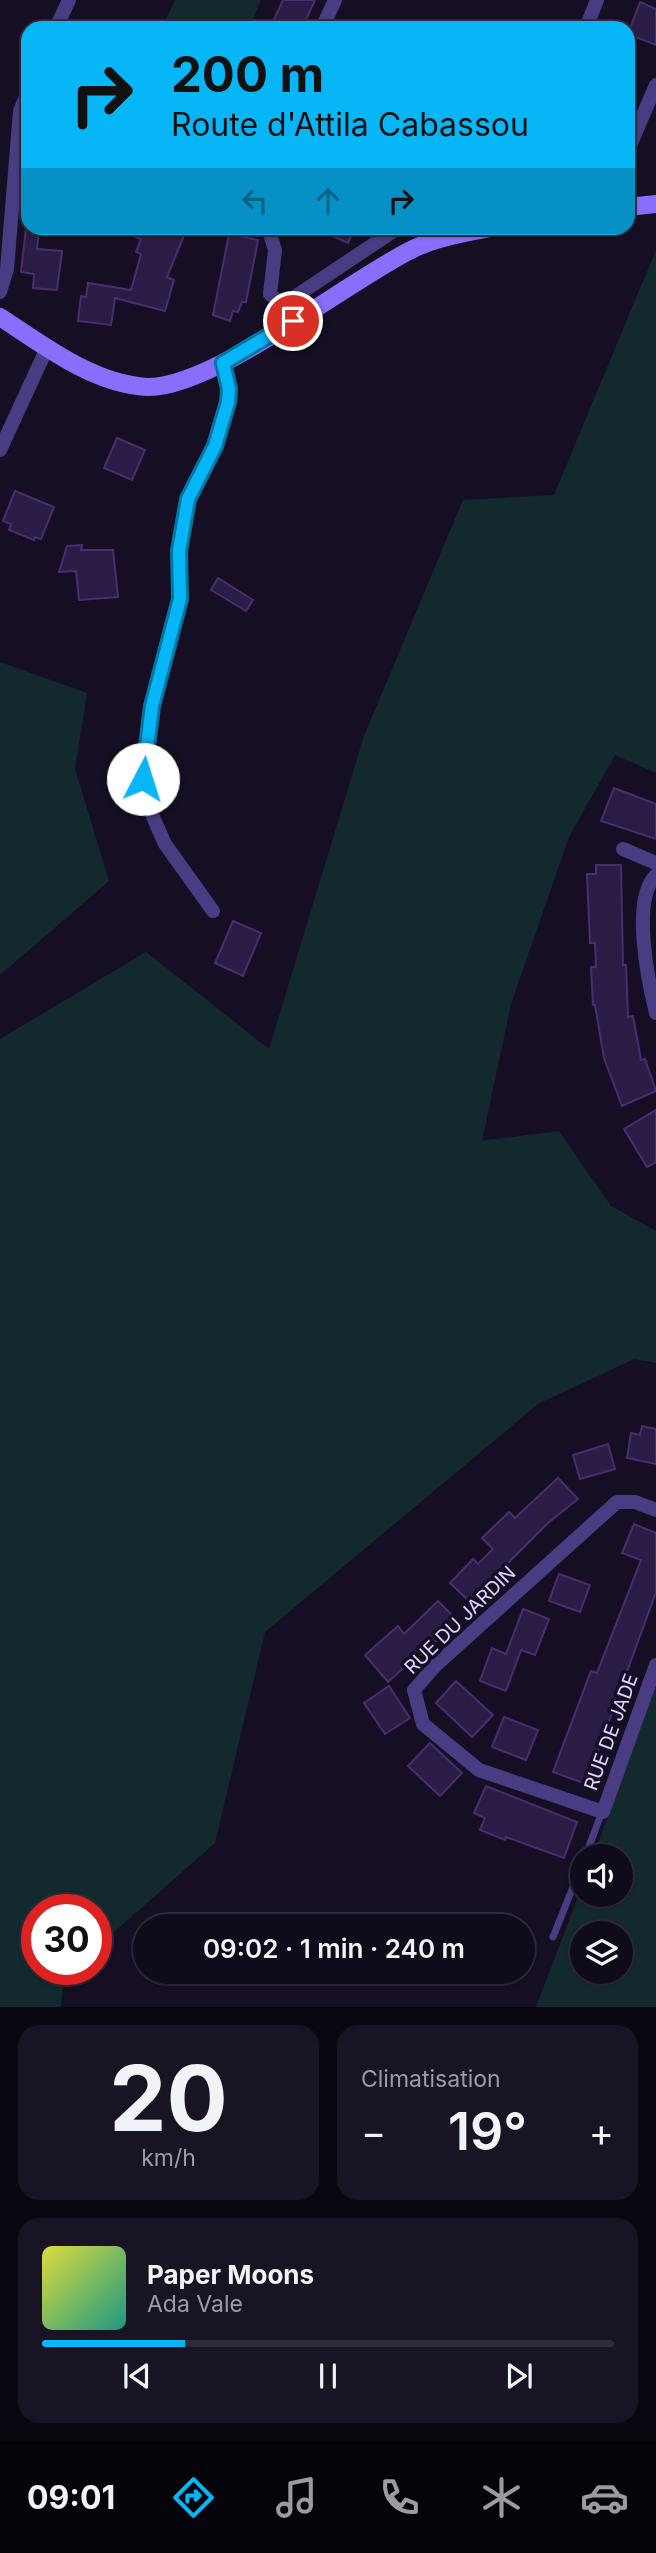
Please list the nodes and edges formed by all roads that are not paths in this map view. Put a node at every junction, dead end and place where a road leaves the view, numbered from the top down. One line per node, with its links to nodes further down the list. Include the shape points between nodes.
1 (69, 0): 4 (street)
2 (335, 0): 5 (street)
3 (597, 0): 6 (street)
4 (59, 21)
5 (326, 21)
6 (589, 21)
7 (656, 85): 9 (street)
8 (21, 109): 10 (street)
9 (635, 134)
10 (21, 153): 16 (street)
11 (656, 204): 12 (main road)
12 (635, 206)
13 (270, 235): 14 (street, via 275,250 270,294 279,302 290,300)
14 (388, 235)
15 (456, 235): 19 (main road, via 411,250)
16 (0, 292)
17 (0, 317): 18 (main road)
18 (47, 348): 19 (main road, via 107,377 145,387 169,386); 20 (street)
19 (223, 363): 24 (street, via 228,402 215,446 188,499 179,551 180,599 152,706 143,779 164,844)
20 (0, 450)
21 (623, 849): 22 (street)
22 (656, 863)
23 (656, 875): 25 (street, via 644,896 644,937)
24 (213, 911)
25 (656, 1013)
26 (656, 1510): 28 (street, RUE DU JARDIN, via 635,1502 617,1502 414,1690 423,1724 479,1770)
27 (656, 1665): 28 (street, RUE DE JADE)
28 (603, 1812): 29 (lane)
29 (590, 1844)
30 (570, 1894): 31 (lane)
31 (553, 1937)

